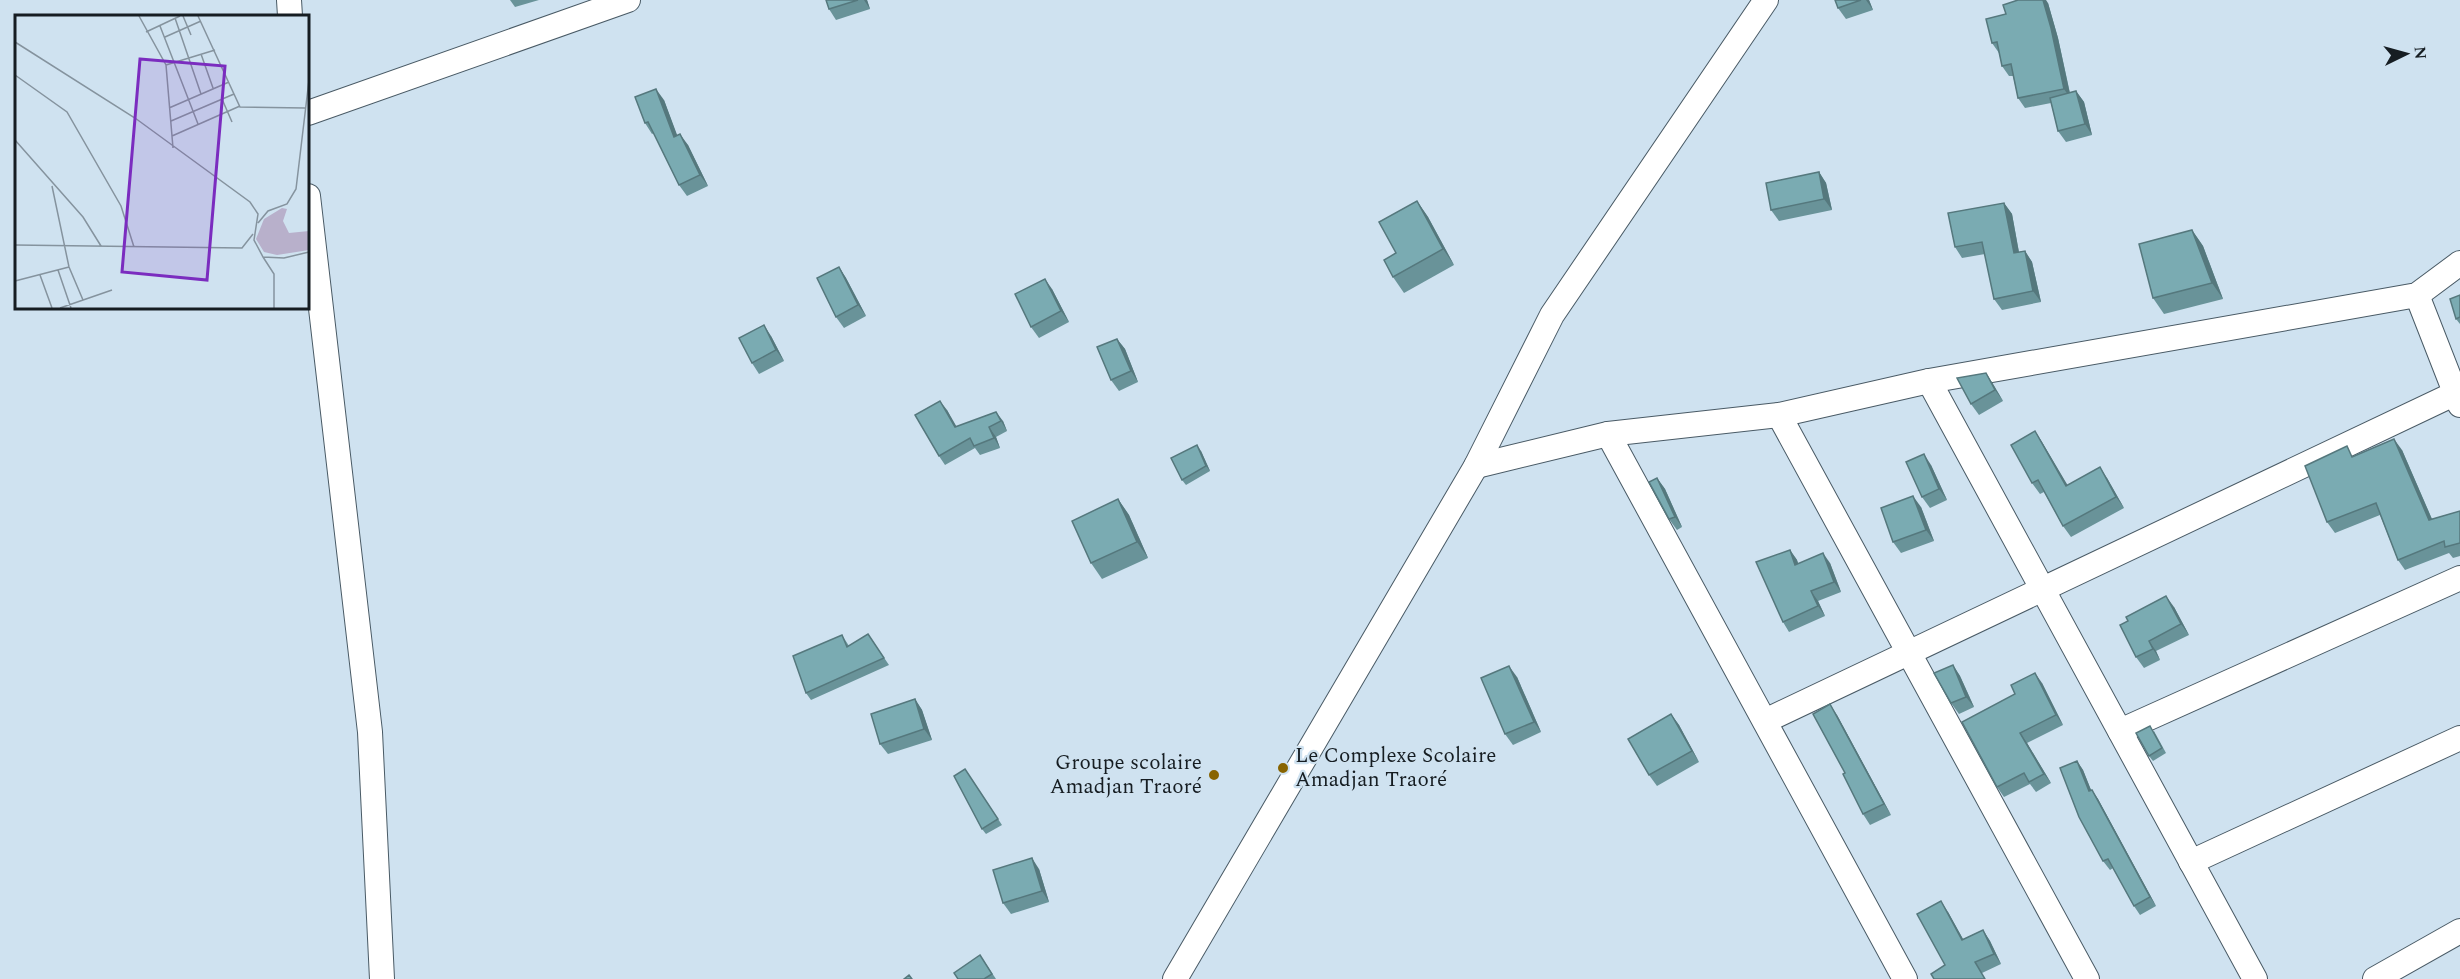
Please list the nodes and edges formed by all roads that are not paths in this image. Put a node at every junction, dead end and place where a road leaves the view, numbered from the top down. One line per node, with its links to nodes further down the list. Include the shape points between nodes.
1 (289, 0): 4 (street)
2 (628, 0): 5 (street)
3 (1766, 0): 13 (street, via 1552,315)
4 (290, 15)
5 (309, 112)
6 (309, 205): 23 (street, via 370,732)
7 (2460, 263): 8 (street)
8 (2417, 295): 9 (street); 10 (street)
9 (1929, 381): 11 (street); 15 (street)
10 (2458, 396): 15 (street)
11 (1779, 414): 12 (street); 16 (street)
12 (1608, 434): 13 (street); 17 (street)
13 (1476, 466): 24 (street)
14 (2460, 578): 18 (street)
15 (2042, 589): 16 (street); 18 (street)
16 (1909, 653): 17 (street); 22 (street)
17 (1765, 721): 25 (street)
18 (2120, 731): 20 (street)
19 (2460, 738): 20 (street)
20 (2191, 862): 26 (street)
21 (2460, 931): 27 (street)
22 (2083, 978)
23 (382, 979)
24 (1175, 979)
25 (1905, 979)
26 (2255, 979)
27 (2375, 979)

